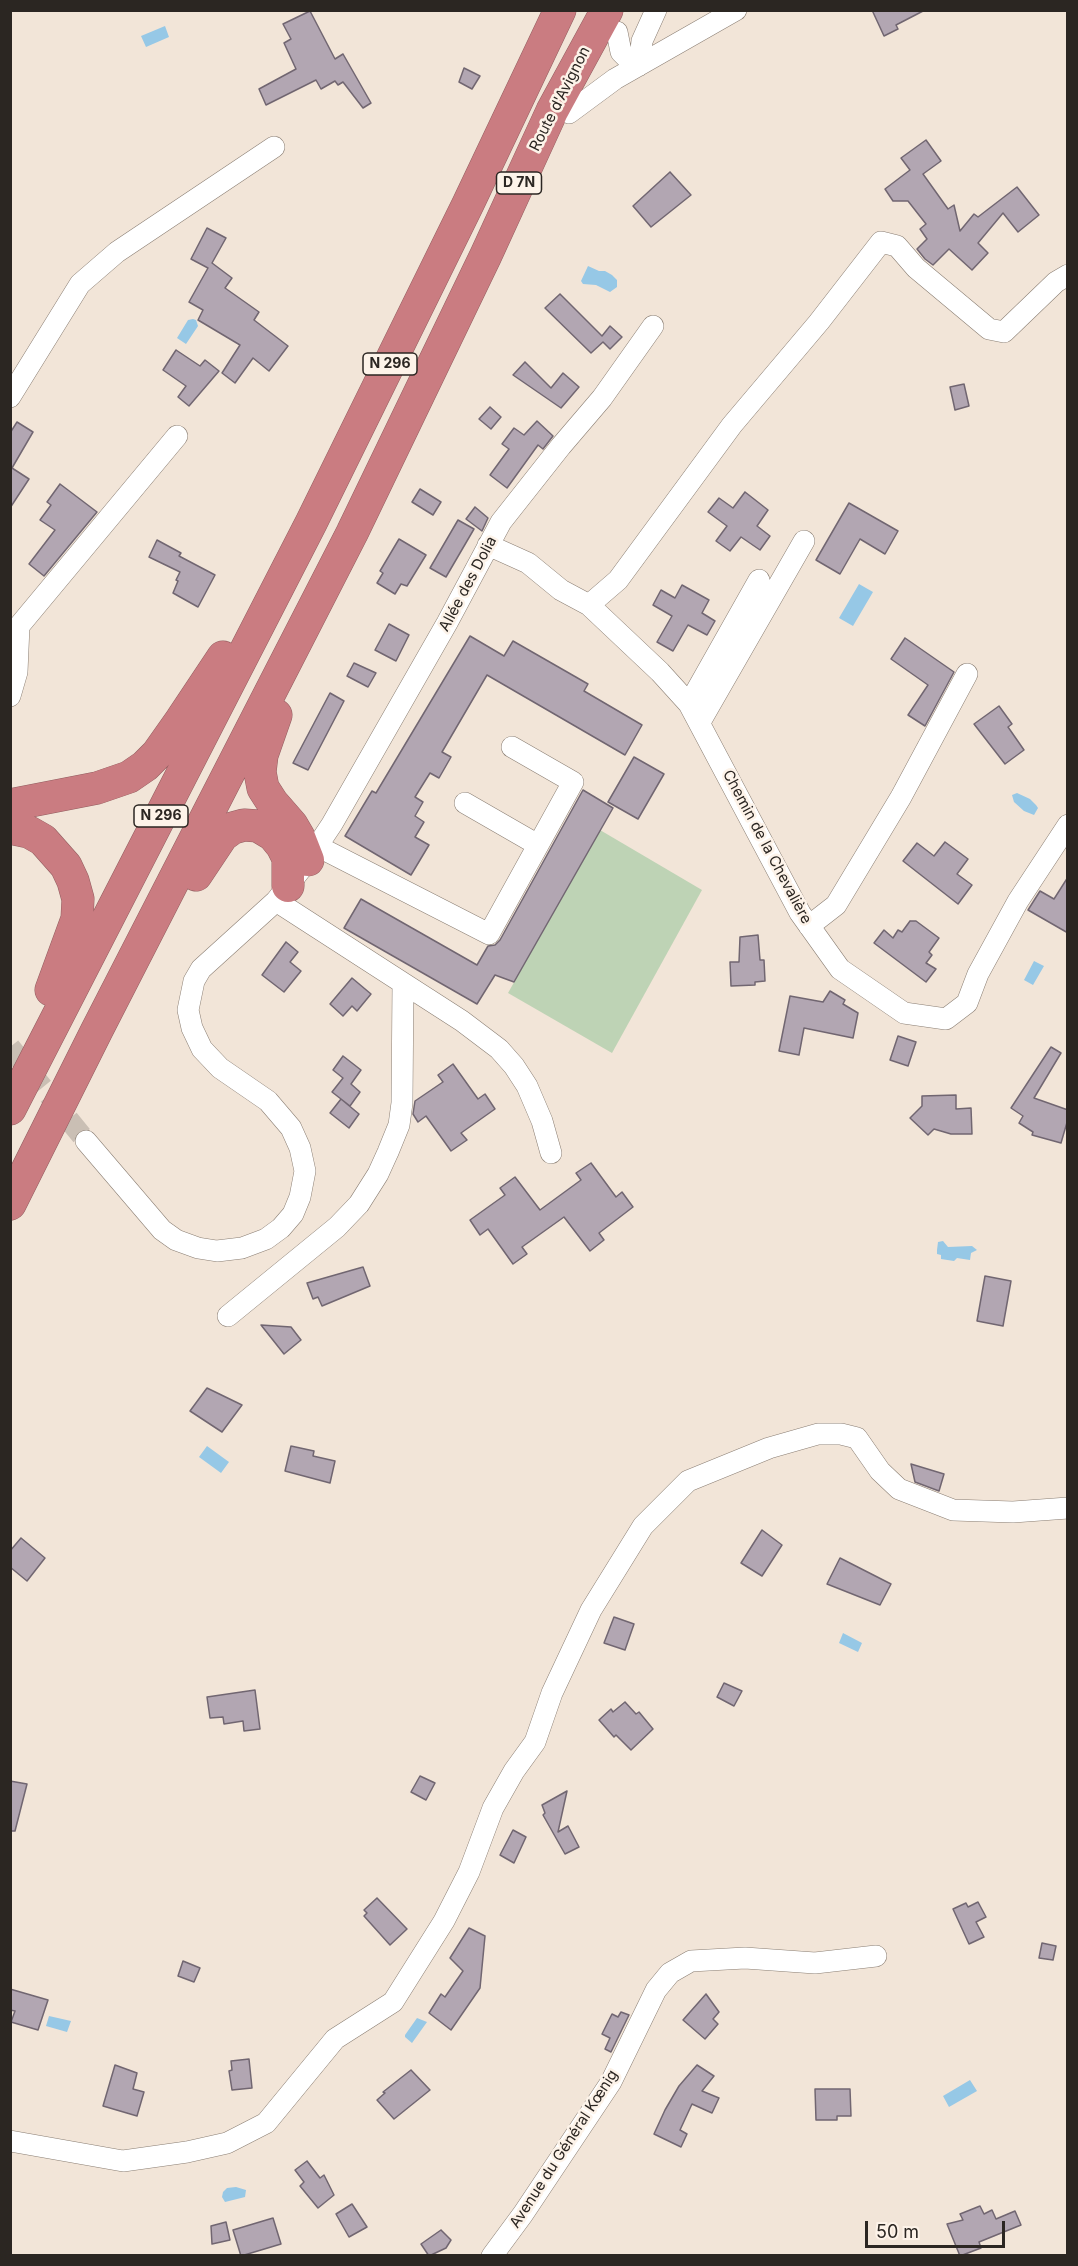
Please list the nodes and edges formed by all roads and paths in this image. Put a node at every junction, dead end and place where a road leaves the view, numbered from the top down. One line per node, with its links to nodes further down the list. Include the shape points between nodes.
1 (560, 10): 9 (highway, N 296)
2 (578, 10): 9 (highway, D 7N)
3 (656, 10): 6 (street, via 642,41)
4 (736, 10): 6 (street)
5 (617, 18): 6 (street, via 621,52); 7 (highway, N 296); 10 (highway, Route d'Avignon / D 7N, via 552,111)
6 (641, 64): 7 (street)
7 (569, 113): 10 (highway, N 296)
8 (274, 147): 13 (street, via 117,252 80,284)
9 (468, 204): 15 (highway, N 296)
10 (486, 255): 16 (highway, N 296)
11 (1068, 275): 20 (street, via 1004,332 989,328 916,268 897,246 881,242 732,425 618,580)
12 (653, 326): 18 (street, Allée des Dolia, via 602,398 501,522)
13 (10, 397)
14 (177, 436): 22 (street, via 19,626 17,672)
15 (311, 523): 26 (highway, via 181,720 145,766 129,777 97,788); 36 (highway, N 296)
16 (352, 533): 30 (highway, via 277,712 260,772 263,788); 34 (highway, N 296)
17 (804, 541): 23 (street)
18 (488, 545): 20 (street, Chemin de la Chevalière, via 528,562 561,590); 30 (street, Allée des Dolia, via 442,633)
19 (759, 580): 23 (street)
20 (590, 605): 23 (street, Chemin de la Chevalière, via 660,672)
21 (967, 674): 32 (street, via 901,797 836,905)
22 (10, 696)
23 (694, 713): 32 (street, Chemin de la Chevalière)
24 (512, 747): 29 (street, via 573,782)
25 (465, 803): 29 (street)
26 (10, 805)
27 (1068, 825): 32 (street, Chemin de la Chevalière, via 1018,901 978,974 967,1003 946,1019 904,1013 875,994 840,969)
28 (10, 828): 35 (highway, via 43,840 66,866 78,899 77,919 67,951)
29 (538, 845): 30 (street, via 489,934)
30 (312, 853): 31 (street, Allée des Dolia)
31 (282, 893): 33 (street); 34 (highway, via 288,858 273,835 258,826 244,825 222,836); 37 (street, Allée des Dolia, via 201,969 194,981 188,1010 202,1049 220,1068 268,1101 291,1128 304,1171 293,1214 266,1239 242,1248 217,1251 191,1246 156,1225)
32 (809, 926)
33 (403, 983): 38 (street, via 462,1021 499,1049 514,1066 542,1121); 40 (street, via 402,1103 399,1125 378,1174 359,1204 337,1227)
34 (97, 1030): 39 (highway, N 296)
35 (10, 1091)
36 (10, 1109)
37 (86, 1141)
38 (551, 1153)
39 (10, 1204)
40 (228, 1316)
41 (1068, 1508): 43 (street, via 1014,1512 953,1510 899,1490 857,1438 841,1434 818,1434 769,1448 688,1481 643,1526 591,1611 552,1692 535,1742 493,1808 470,1872 393,2002 335,2039 266,2123 227,2143 123,2161)
42 (876, 1956): 44 (street, Avenue du Général Kœnig, via 815,1963 745,1958 691,1961 670,1973 656,1990 611,2082)
43 (10, 2141)
44 (492, 2256)

